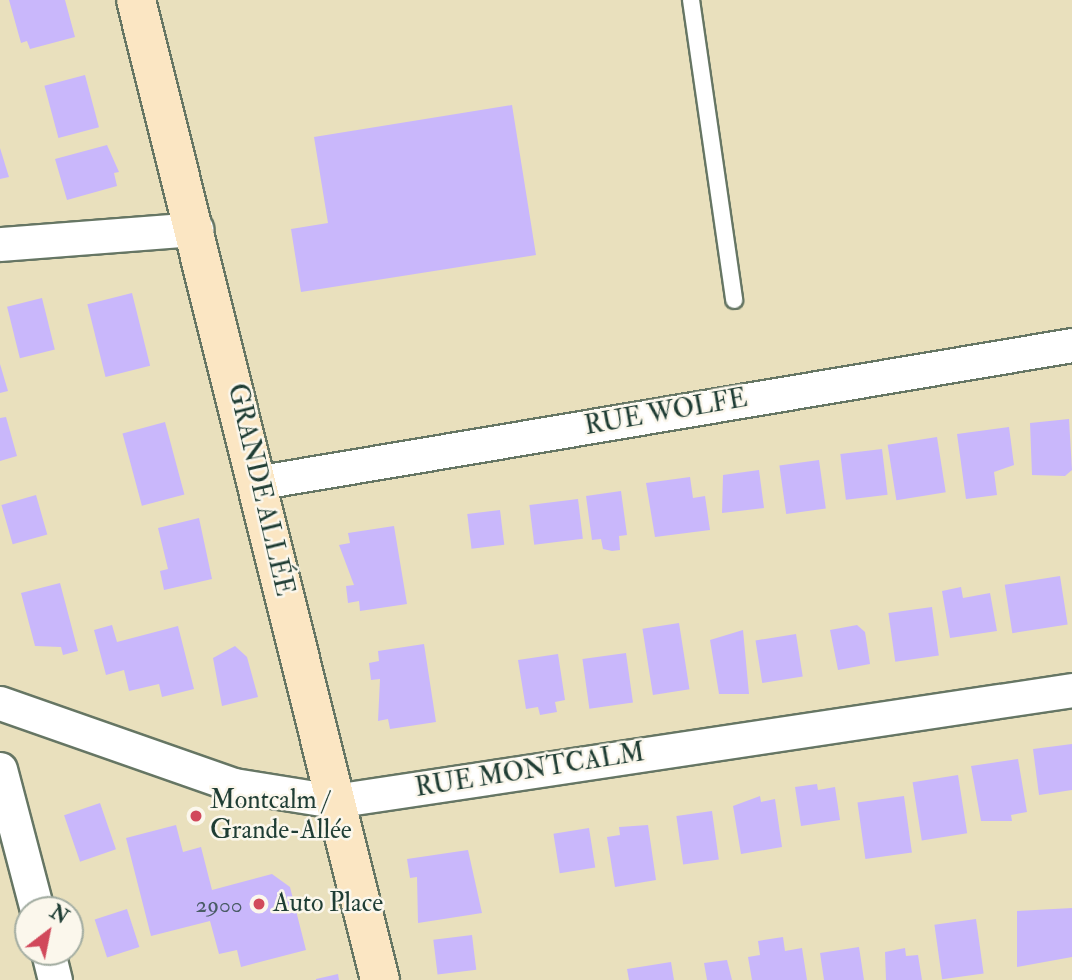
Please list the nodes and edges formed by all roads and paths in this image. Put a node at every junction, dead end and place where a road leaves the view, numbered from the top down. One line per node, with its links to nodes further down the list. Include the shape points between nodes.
1 (136, 0): 3 (main road, GRANDE ALLÉE)
2 (691, 0): 5 (lane)
3 (196, 229): 4 (street); 7 (main road, GRANDE ALLÉE)
4 (0, 244)
5 (734, 300)
6 (1072, 345): 7 (street, RUE WOLFE)
7 (261, 482): 11 (main road, GRANDE ALLÉE)
8 (1072, 690): 11 (street, RUE MONTCALM)
9 (0, 703): 11 (street, RUE MONTCALM, via 234,785)
10 (0, 769): 12 (street)
11 (334, 801): 13 (main road, GRANDE ALLÉE)
12 (33, 896)
13 (380, 980)

